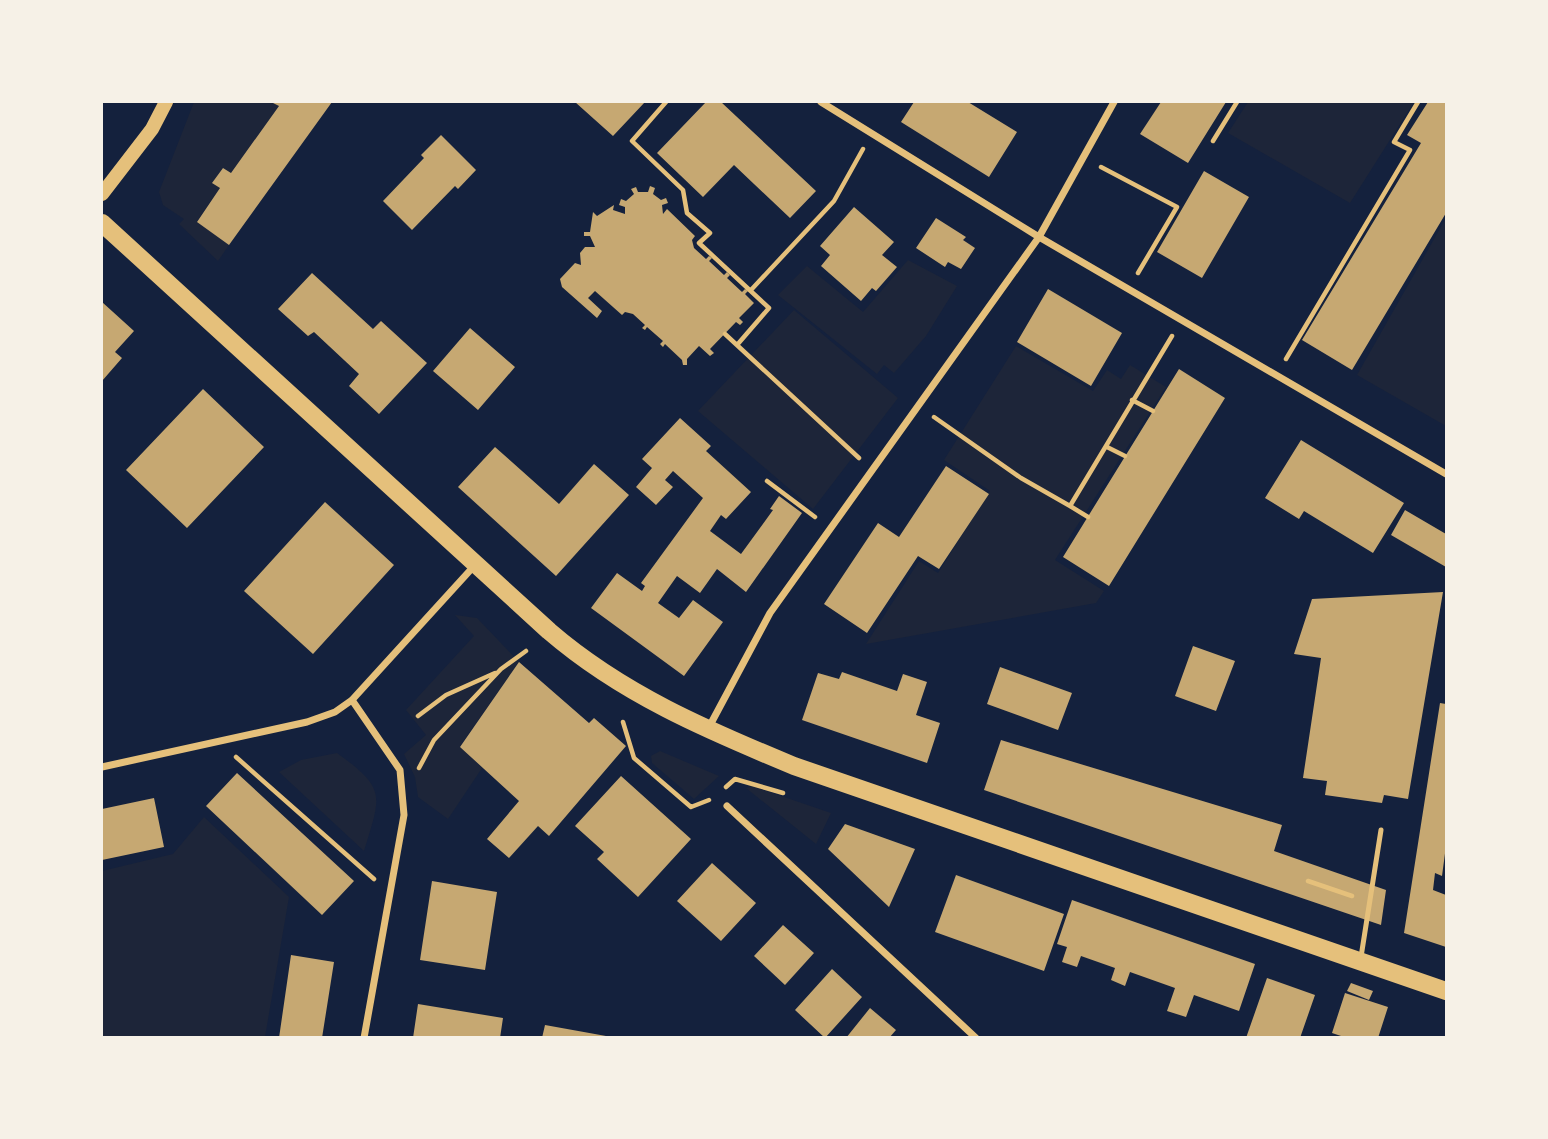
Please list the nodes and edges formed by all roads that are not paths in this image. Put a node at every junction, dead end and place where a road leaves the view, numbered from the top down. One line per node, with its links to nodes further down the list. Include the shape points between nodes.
1 (166, 102): 4 (main road, via 152,129)
2 (821, 102): 6 (street)
3 (1114, 102): 6 (street)
4 (102, 194)
5 (102, 223): 8 (main road)
6 (1039, 237): 7 (street); 10 (street, via 770,613)
7 (1447, 474)
8 (476, 564): 9 (street); 10 (main road, via 580,657 635,693)
9 (352, 700): 11 (street, via 307,722); 16 (street, via 395,762 403,784 404,815)
10 (707, 730): 14 (main road, via 794,766)
11 (102, 767)
12 (727, 806): 17 (street)
13 (1381, 830): 14 (lane)
14 (1361, 960): 15 (main road)
15 (1447, 991)
16 (364, 1038)
17 (976, 1038)

